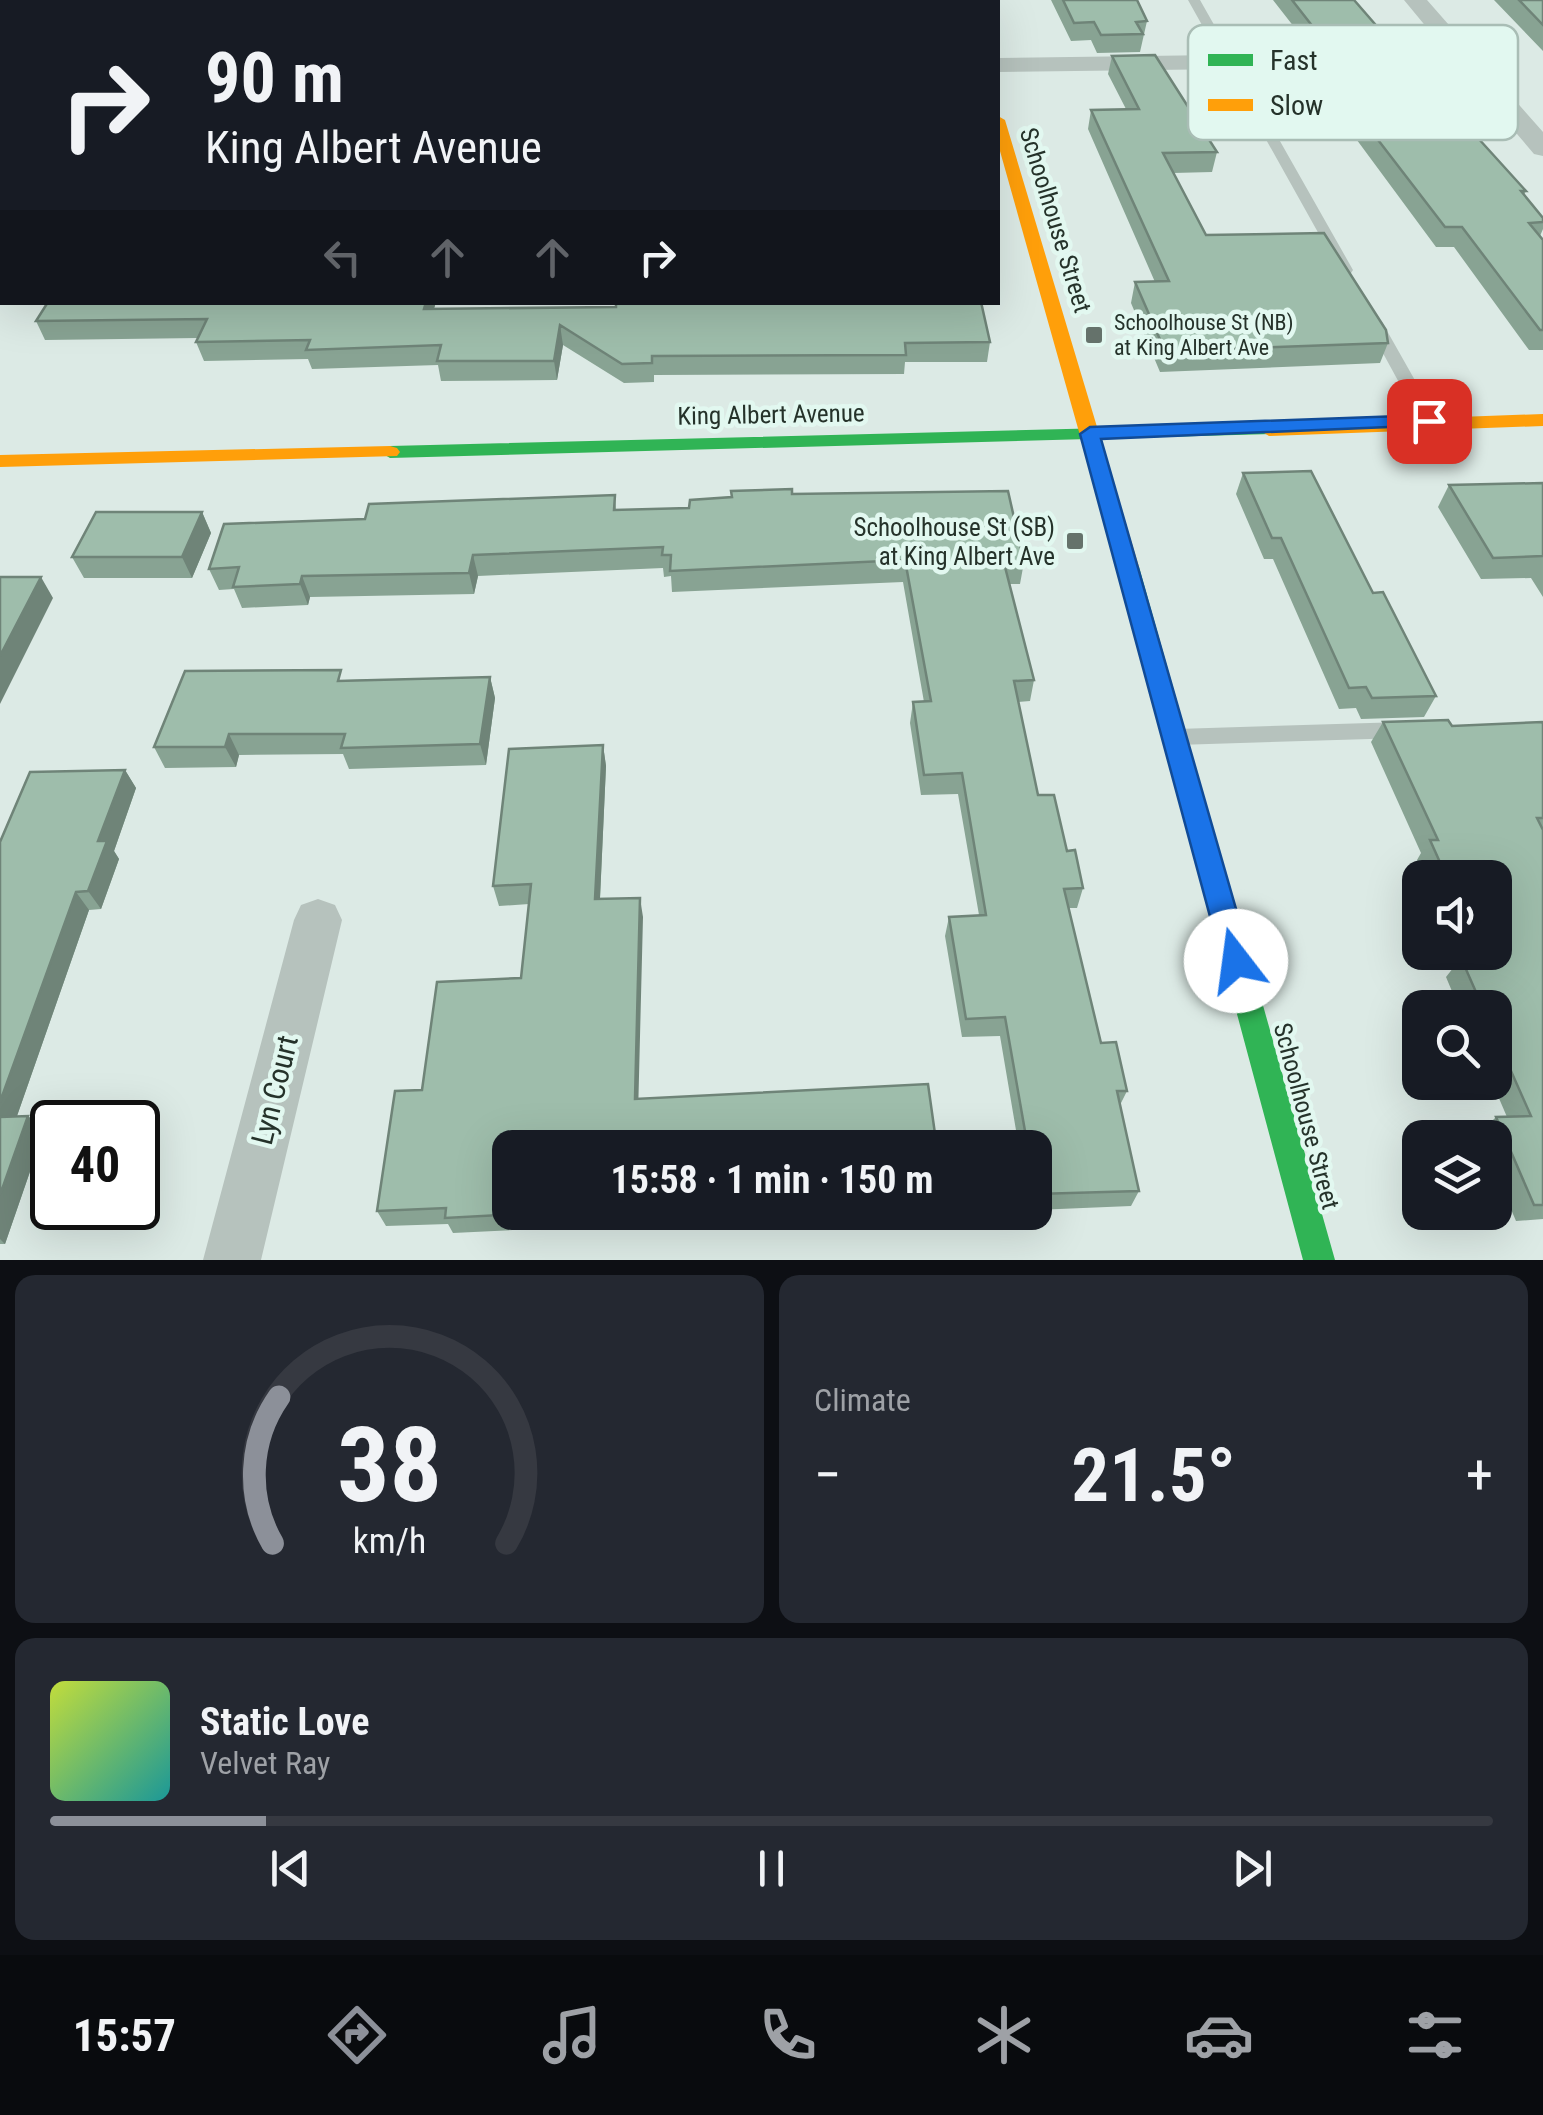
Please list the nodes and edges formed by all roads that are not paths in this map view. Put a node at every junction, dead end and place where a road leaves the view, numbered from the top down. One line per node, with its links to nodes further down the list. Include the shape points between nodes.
1 (1194, 0): 3 (lane)
2 (1414, 0): 4 (street)
3 (1209, 25)
4 (1436, 25)
5 (1188, 63): 6 (street)
6 (1000, 65)
7 (1518, 120): 10 (street)
8 (1000, 127): 15 (street, Schoolhouse Street)
9 (1273, 140): 11 (lane)
10 (1543, 148)
11 (1356, 289)
12 (1365, 306): 14 (lane)
13 (1543, 420): 14 (street, King Albert Avenue)
14 (1429, 421): 15 (street, King Albert Avenue)
15 (1090, 434): 16 (street, King Albert Avenue); 18 (street, Schoolhouse Street)
16 (0, 461)
17 (1429, 729): 18 (lane)
18 (1175, 737): 21 (street, Schoolhouse Street)
19 (318, 920): 20 (street, Lyn Court)
20 (232, 1260)
21 (1318, 1260)

